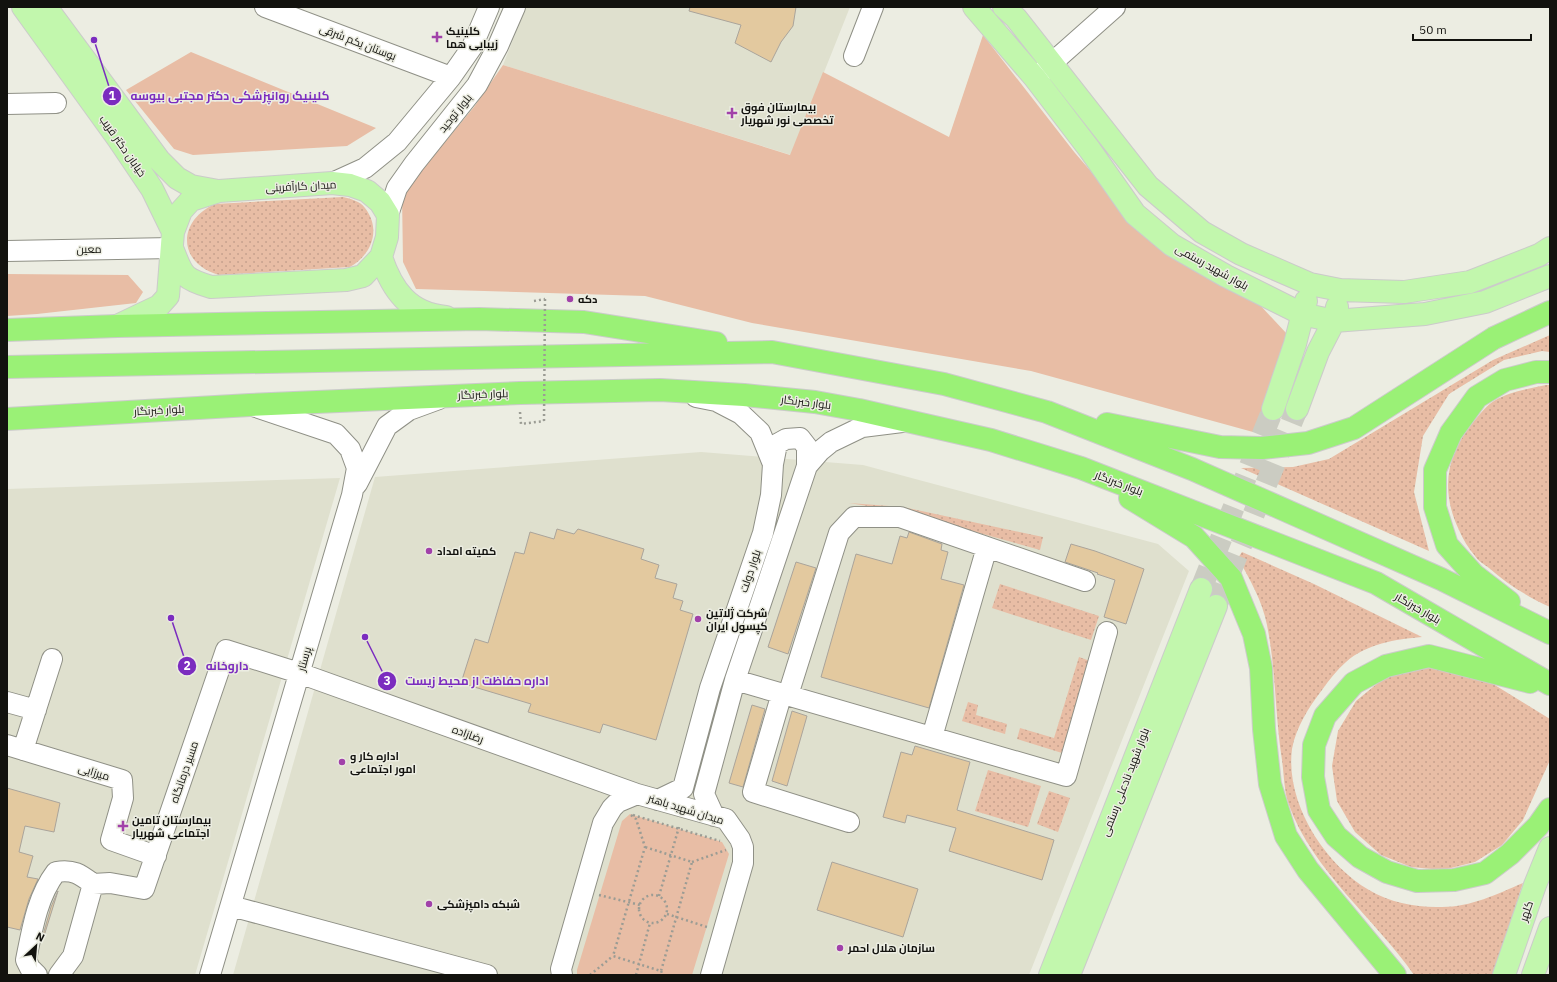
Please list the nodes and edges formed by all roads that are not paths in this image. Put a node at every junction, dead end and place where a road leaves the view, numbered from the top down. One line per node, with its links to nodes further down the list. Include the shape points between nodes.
1 (23, 7): 19 (main road, خیابان دکتر قریب, via 115,133 148,183 166,217)
2 (46, 7): 17 (main road, خیابان دکتر قریب, via 159,160 177,178 191,186)
3 (265, 7): 12 (street, بوستان یکم شرقی)
4 (489, 7): 12 (street, via 472,47)
5 (515, 7): 18 (street, بلوار توحید, via 477,85 397,188)
6 (873, 7): 10 (street)
7 (974, 7): 13 (main road, بلوار شهید رستمی)
8 (1004, 7): 11 (main road)
9 (1115, 7): 11 (street)
10 (854, 56)
11 (1052, 63): 13 (street); 24 (main road, via 1148,186 1202,232 1241,254)
12 (450, 77): 16 (street, via 398,142 365,168)
13 (1035, 78): 27 (main road, بلوار شهید رستمی, via 1135,214 1172,244 1226,276)
14 (56, 103): 15 (street)
15 (7, 104)
16 (332, 183): 17 (main road, میدان کارآفرینی); 18 (main road, میدان کارآفرینی, via 350,185 367,191 380,202)
17 (219, 191): 19 (main road, میدان کارآفرینی, via 191,200 181,211)
18 (388, 215): 22 (main road, via 387,237)
19 (172, 240): 21 (street, معین); 22 (main road, via 182,274 211,287 346,280 363,276); 30 (main road, via 168,296 159,306)
20 (1550, 248): 25 (main road, via 1539,255 1470,282 1404,292)
21 (7, 251)
22 (381, 257): 28 (main road, via 394,288 413,307 432,316)
23 (1550, 276): 29 (main road, بلوار شهید رستمی, via 1485,302 1425,314)
24 (1310, 284): 25 (main road); 27 (main road)
25 (1340, 290): 29 (main road)
26 (1550, 312): 40 (highway, via 1494,338 1354,428 1308,443 1262,448 1220,448)
27 (1302, 314): 29 (main road, بلوار شهید رستمی); 38 (main road, via 1295,344)
28 (479, 319): 30 (highway); 32 (highway, via 584,322)
29 (1334, 321): 39 (main road, via 1318,352)
30 (117, 326): 31 (highway)
31 (7, 330)
32 (772, 352): 33 (highway); 40 (highway, via 944,384)
33 (7, 367)
34 (1550, 372): 51 (highway, via 1536,372 1505,380 1477,398 1451,433 1435,470 1435,507 1447,545 1474,575)
35 (660, 390): 36 (highway, بلوار خبرنگار); 42 (highway, بلوار خبرنگار, via 815,402); 43 (street, بلوار دولت, via 716,402 741,414 760,432)
36 (451, 395): 37 (highway, بلوار خبرنگار); 46 (street, via 409,410 387,426)
37 (250, 405): 41 (highway, بلوار خبرنگار); 46 (street, پرستار, via 336,434 350,449 357,468)
38 (1273, 409)
39 (1296, 409)
40 (1047, 412): 53 (highway, via 1200,472 1441,579)
41 (7, 419)
42 (908, 421): 44 (street, بلوار دولت, via 862,427 831,442); 45 (highway, بلوار خبرنگار, via 991,440)
43 (773, 464): 44 (street, via 778,444 786,439 800,438 807,447); 65 (street, بلوار دولت, via 772,495 763,533 710,688 683,788)
44 (807, 466): 57 (street, بلوار دولت)
45 (1081, 468): 58 (highway, بلوار خبرنگار, via 1376,584); 82 (highway, via 1194,538 1231,578 1254,634 1261,668 1270,784 1286,836 1308,870)
46 (352, 495): 56 (street, پرستار)
47 (987, 548): 48 (street); 59 (street, via 900,517 854,517 839,533); 62 (street)
48 (1085, 581)
49 (1201, 589): 80 (main road, بلوار شهید نادعلی رستمی)
50 (1216, 606): 81 (main road, بلوار شهید نادعلی رستمی)
51 (1550, 629)
52 (1107, 632): 62 (street, via 1066,776)
53 (1550, 633)
54 (226, 650): 56 (street, رضازاده); 70 (street, مسیر درمانگاه)
55 (52, 660): 61 (street)
56 (299, 673): 64 (street, رضازاده); 72 (street, پرستار)
57 (735, 680): 59 (street); 67 (street, بلوار دولت, via 704,794)
58 (1550, 685): 66 (highway, via 1429,656 1386,666 1354,683 1325,716 1314,746 1314,776 1319,810 1336,836 1360,857 1387,872 1417,881 1454,880 1484,873 1510,854 1538,826)
59 (785, 694): 62 (street); 68 (street, via 753,792)
60 (7, 702): 61 (street)
61 (36, 710): 63 (street)
62 (932, 737)
63 (15, 748): 70 (street, میرزایی, via 122,780 123,798 111,840)
64 (637, 794): 65 (street, میدان شهید باهنر); 78 (street, میدان شهید باهنر, via 625,812 612,808 603,823 594,896 561,969)
65 (658, 800): 67 (street, میدان شهید باهنر)
66 (1550, 809)
67 (714, 816): 79 (street, میدان شهید باهنر, via 726,819 728,846 743,847 744,863 711,929)
68 (849, 822)
69 (1550, 848): 83 (main road, کلهر)
70 (156, 856): 71 (street, مسیر درمانگاه, via 144,889 110,883)
71 (93, 884): 74 (street, via 76,872 64,871 56,872 49,882 42,896 26,960); 75 (street, via 73,956)
72 (231, 906): 76 (street, پرستار); 77 (street)
73 (1550, 928): 84 (main road)
74 (37, 975)
75 (59, 975)
76 (210, 975)
77 (487, 975)
78 (562, 975)
79 (711, 975)
80 (1050, 975)
81 (1069, 975)
82 (1395, 975)
83 (1504, 975)
84 (1533, 975)

